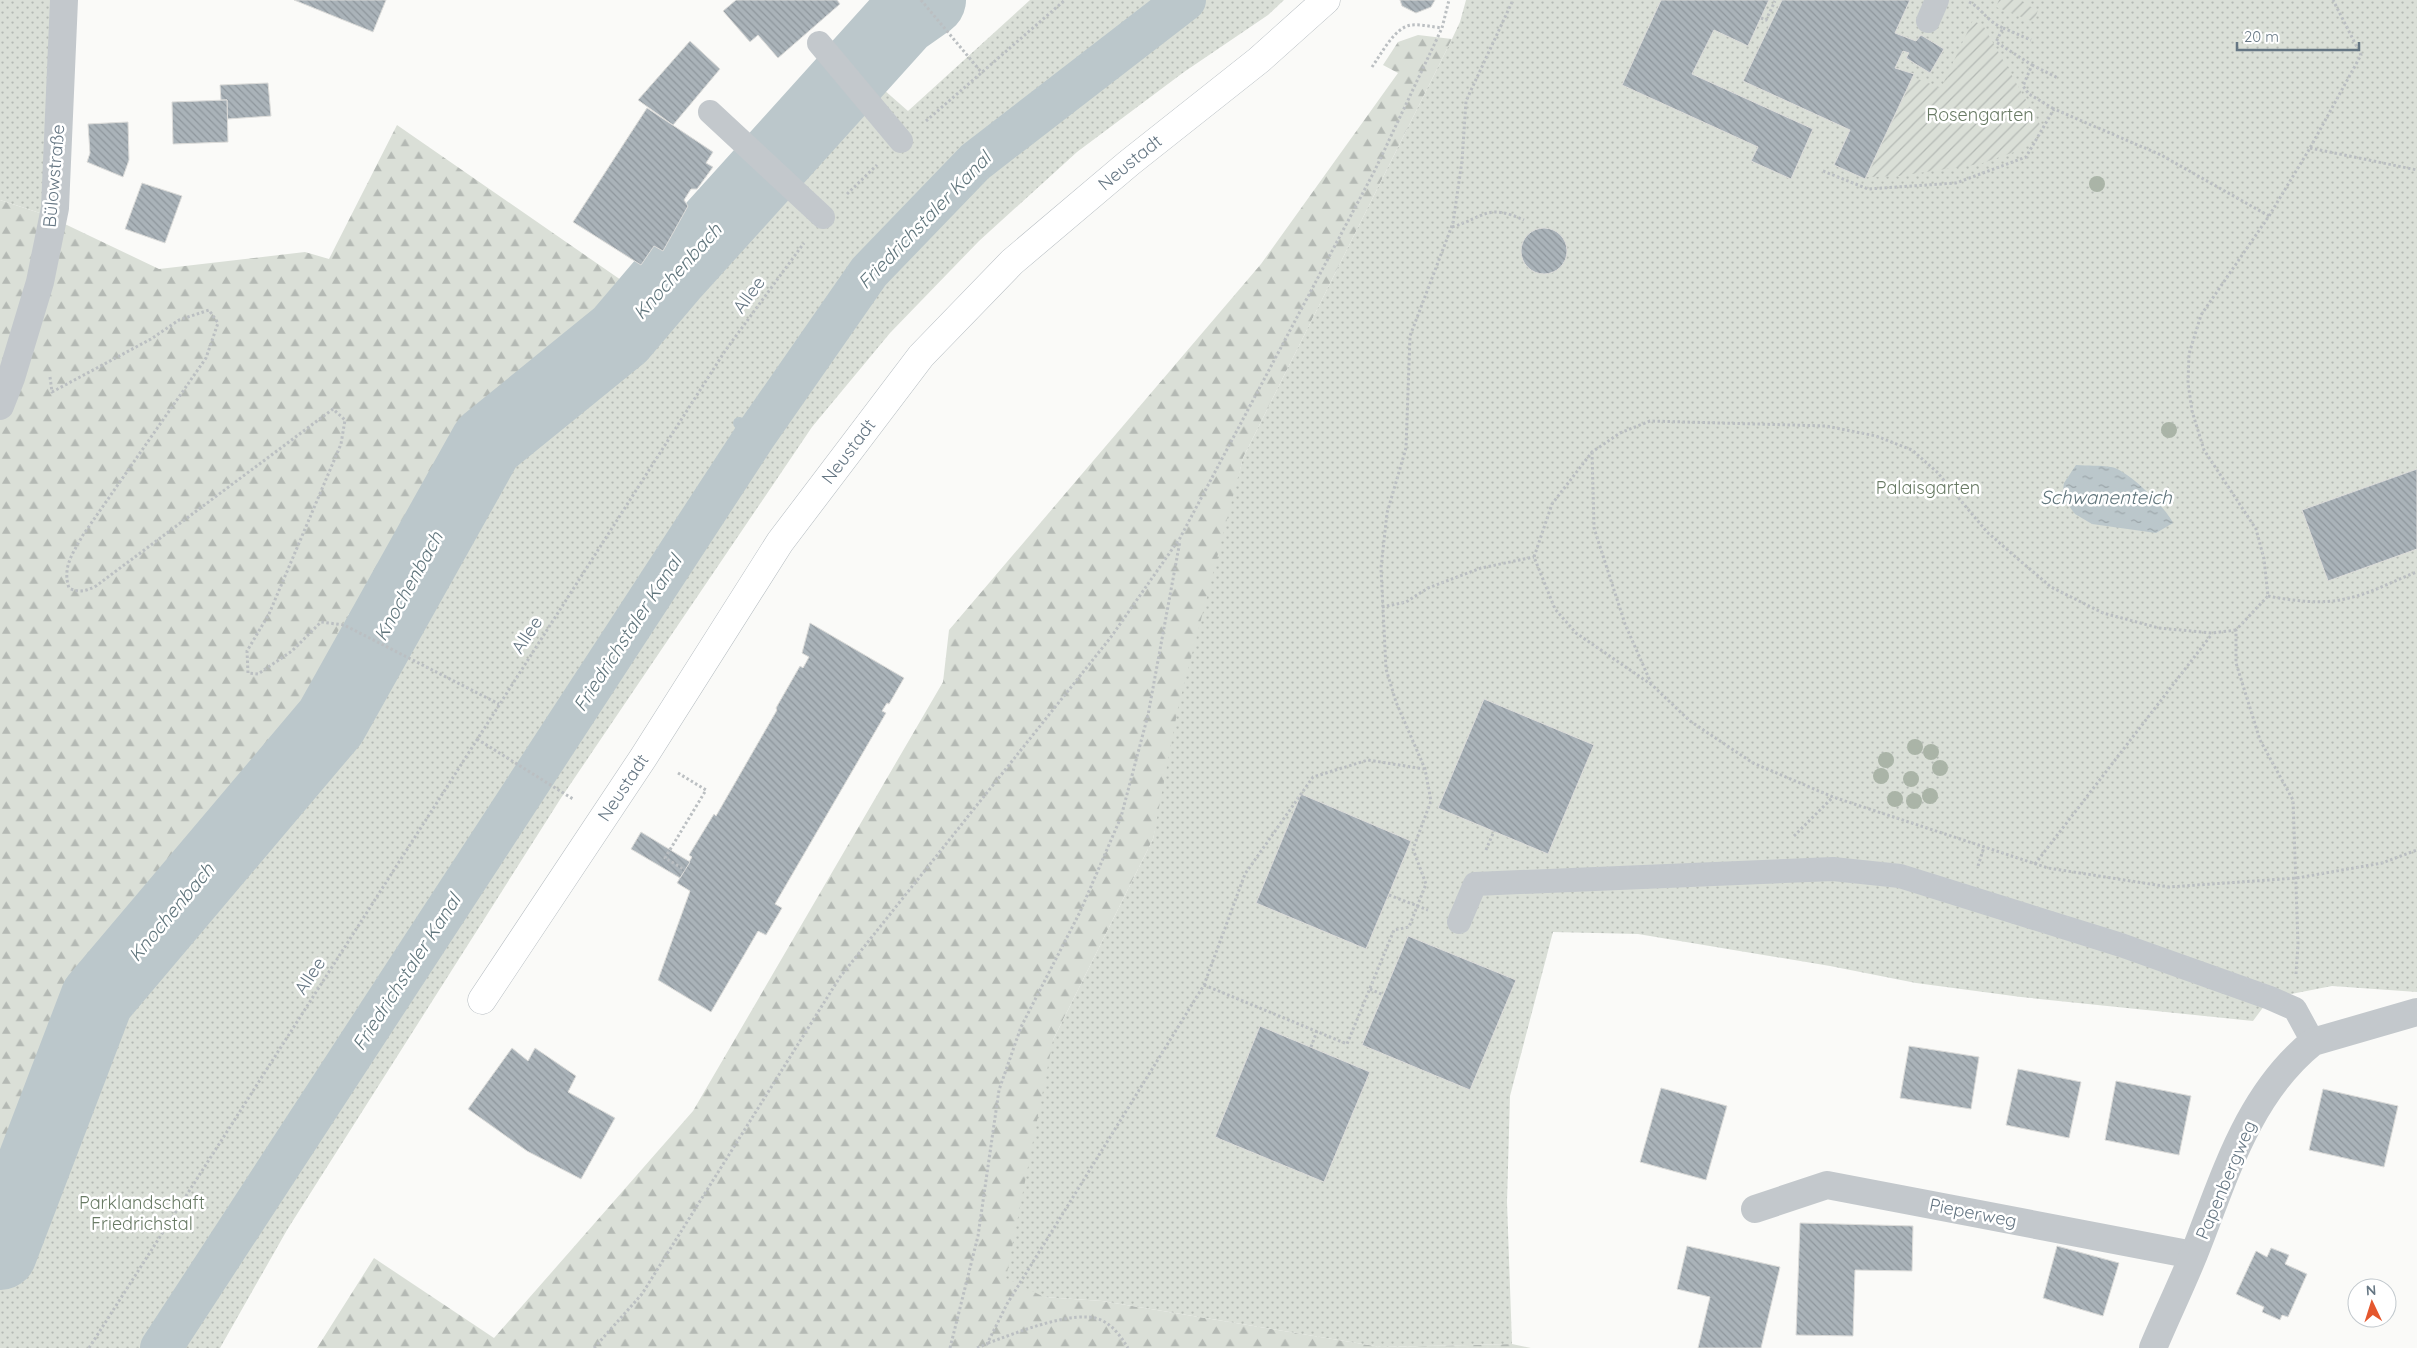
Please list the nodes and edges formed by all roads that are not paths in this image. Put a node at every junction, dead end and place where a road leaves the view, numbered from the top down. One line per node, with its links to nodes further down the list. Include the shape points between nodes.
1 (64, 0): 7 (street, Bülowstraße, via 55,208 40,282)
2 (1326, 0): 9 (main road, Neustadt, via 1259,60 1129,163 1012,262 921,356 780,542 643,758)
3 (819, 42): 5 (lane)
4 (710, 112): 6 (lane)
5 (901, 141)
6 (823, 217)
7 (0, 406)
8 (1459, 922): 11 (lane, via 1475,884 1833,869 1900,876 2121,945 2270,998 2295,1009)
9 (482, 1000)
10 (2417, 1012): 11 (street, Papenbergweg)
11 (2313, 1042): 13 (street, Papenbergweg, via 2264,1095 2234,1151)
12 (1755, 1209): 13 (street, Pieperweg, via 1827,1185)
13 (2194, 1255): 14 (street, Papenbergweg)
14 (2152, 1348)

